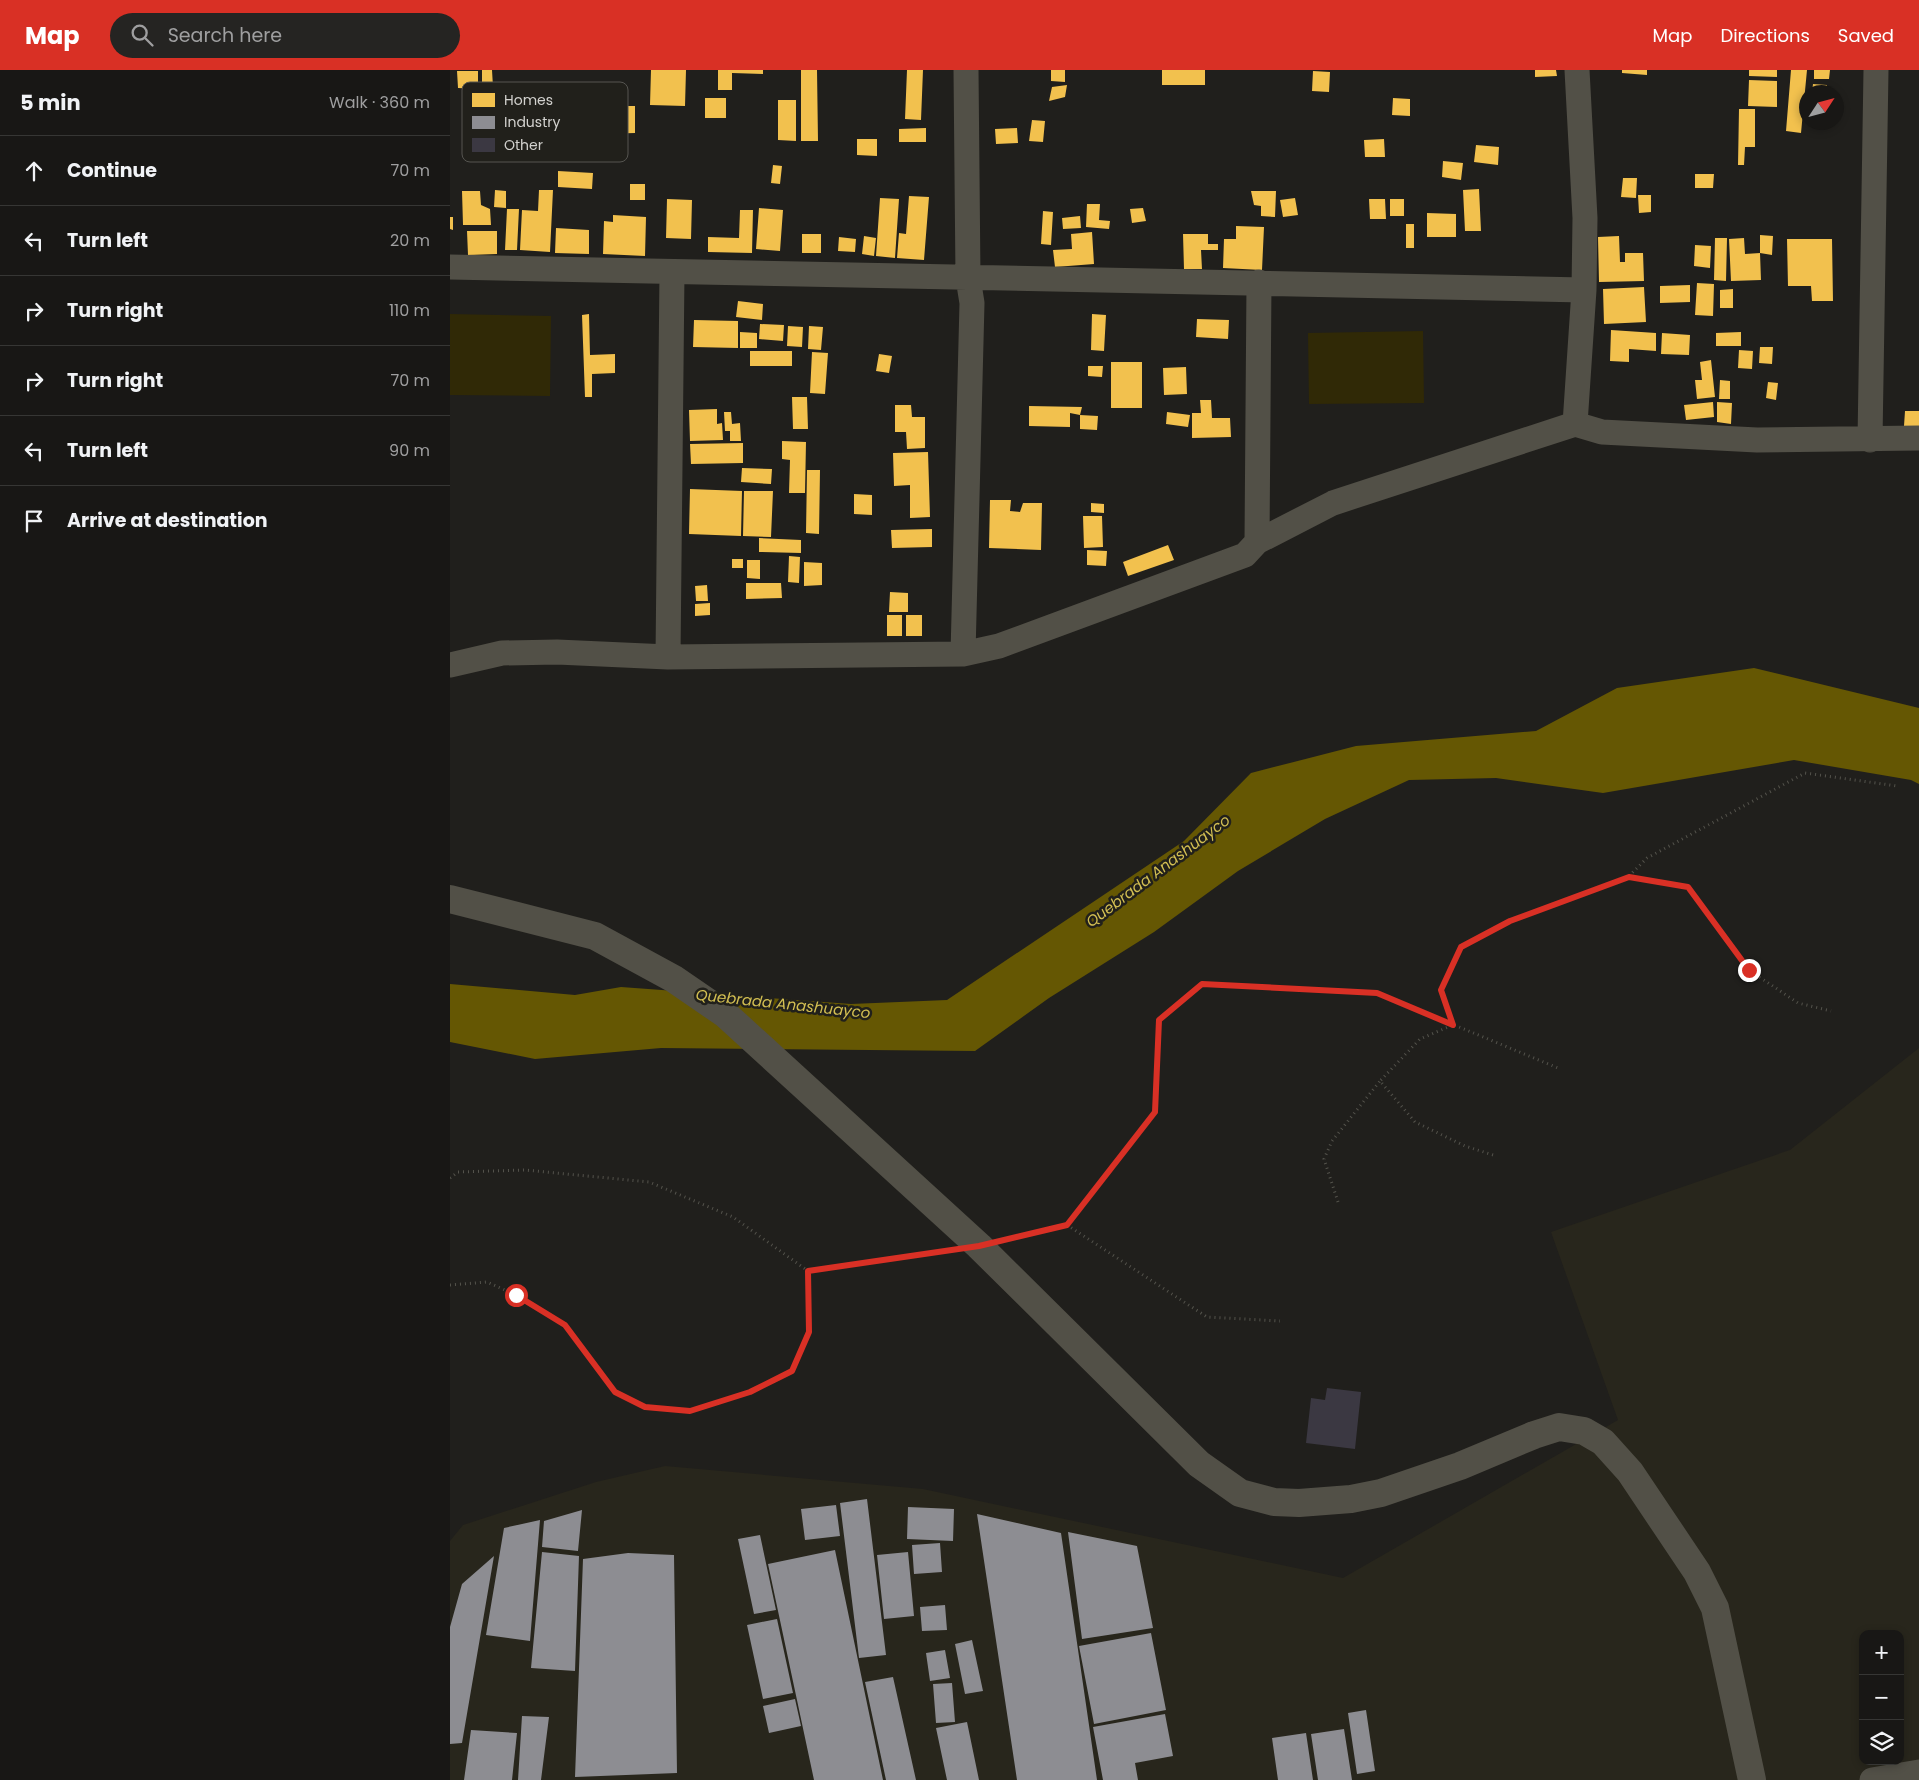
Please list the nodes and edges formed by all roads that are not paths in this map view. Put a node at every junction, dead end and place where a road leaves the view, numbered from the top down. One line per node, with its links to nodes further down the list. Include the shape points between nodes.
1 (966, 70): 6 (street)
2 (1577, 70): 8 (street, via 1585,218)
3 (1876, 70): 11 (street)
4 (450, 267): 5 (street)
5 (672, 272): 6 (street); 14 (street)
6 (968, 278): 7 (street); 13 (street, via 972,303)
7 (1259, 282): 8 (street); 12 (street)
8 (1584, 290): 9 (street)
9 (1575, 424): 11 (street, via 1602,432 1757,440); 12 (street, via 1333,504)
10 (1919, 438): 11 (street)
11 (1870, 440)
12 (1257, 542): 13 (street, via 1245,555 1000,646)
13 (964, 654): 14 (street)
14 (668, 657): 15 (street, via 502,653)
15 (450, 664)
16 (450, 899): 18 (street, via 595,936 674,979 726,1014 979,1246 1198,1464 1240,1492 1274,1502 1350,1499 1381,1493 1460,1466 1559,1427 1584,1431 1603,1442 1630,1472 1697,1572 1716,1608)
17 (1919, 1772): 19 (street)
18 (1752, 1780)
19 (1872, 1780)

